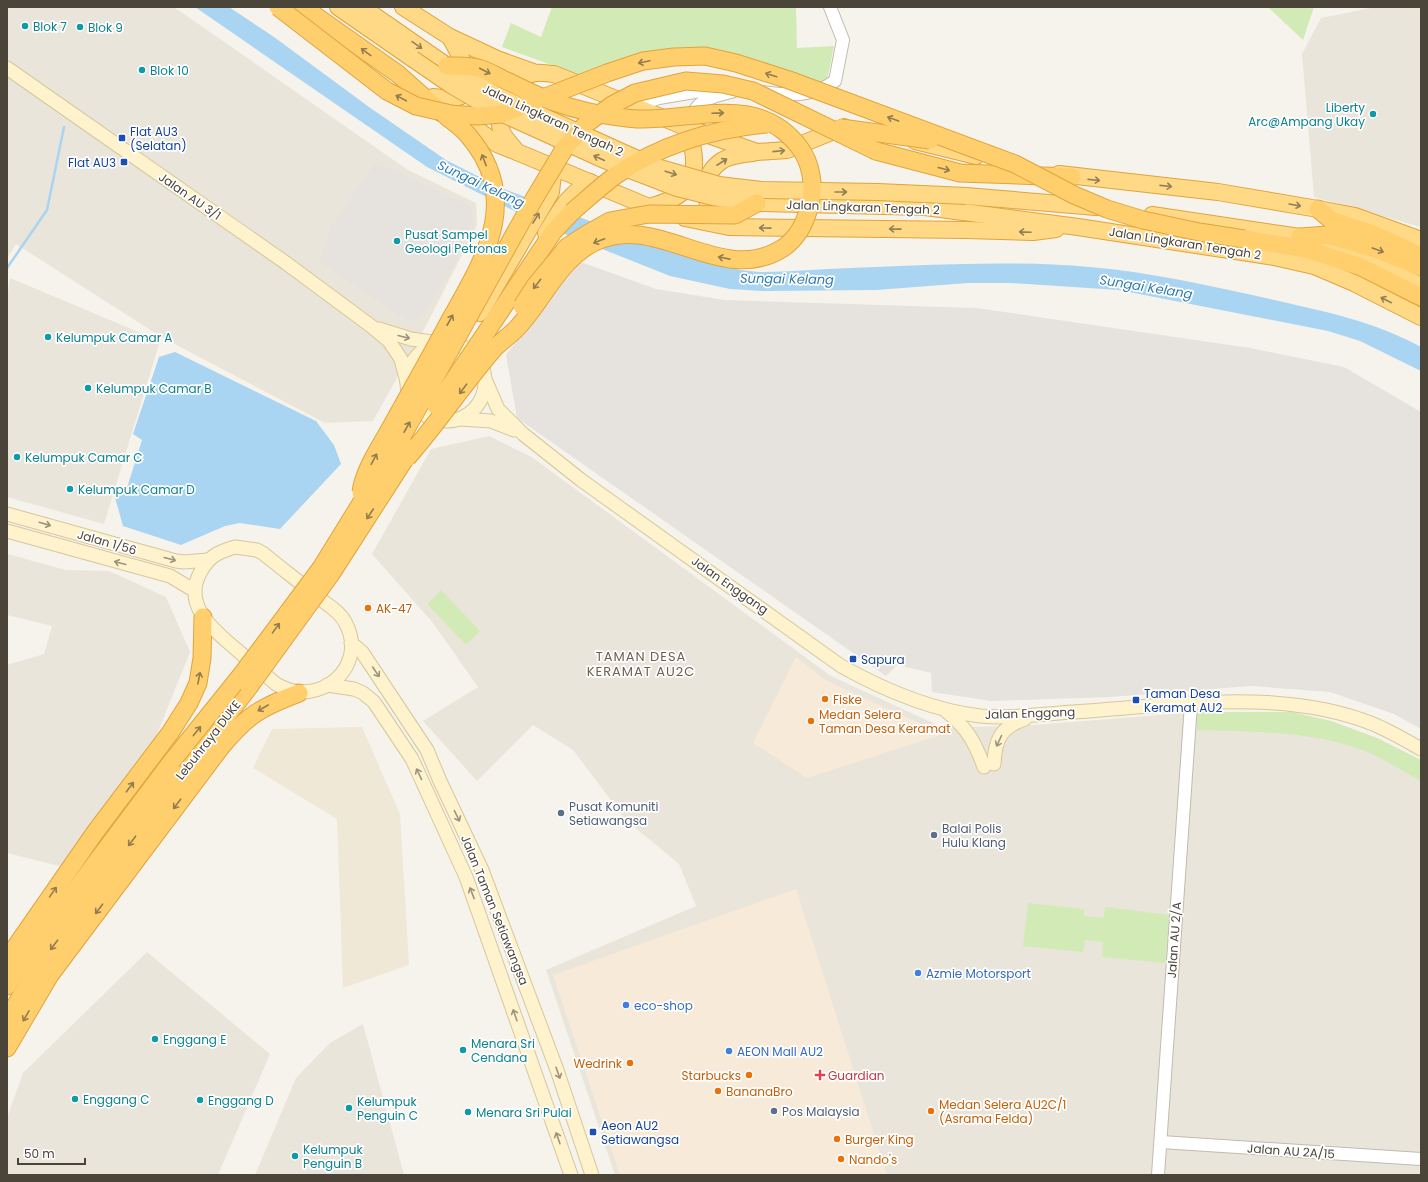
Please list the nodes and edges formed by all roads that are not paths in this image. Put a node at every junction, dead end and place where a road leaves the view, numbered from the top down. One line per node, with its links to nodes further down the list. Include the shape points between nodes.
1 (278, 7): 16 (highway, one-way to 1, bridge, via 788,80 705,56 643,61 502,114 451,114 416,106 387,91)
2 (303, 7): 11 (highway, one-way to 2)
3 (338, 7): 22 (highway, Jalan Lingkaran Tengah 2, one-way to 3, bridge, via 648,178 492,109 451,85)
4 (362, 7): 8 (highway, Jalan Lingkaran Tengah 2, one-way to 8)
5 (403, 7): 7 (highway)
6 (830, 7): 12 (street, via 843,40 834,81 826,87 805,93 784,94)
7 (450, 37): 10 (highway, via 496,59); 13 (highway, via 467,69 468,85 462,95 454,98)
8 (447, 66): 28 (highway, Jalan Lingkaran Tengah 2, one-way to 28, bridge, via 496,95 653,166 719,185 761,190 966,196 1081,205); 37 (highway, one-way to 37, bridge, via 478,68 564,106 591,113 637,119 737,112 760,117 785,131 794,140 805,155 810,169 812,199 805,222 783,248 762,257 734,260 710,256 649,235 629,234 595,242 569,262 517,328)
9 (7, 68): 35 (main road, Jalan AU 3/1, via 286,263)
10 (536, 73): 14 (highway, via 554,74); 17 (highway, via 508,89 500,104 499,121 502,133)
11 (398, 74): 13 (highway); 43 (highway, one-way to 11, bridge, via 362,481 475,277 495,224 496,200 482,153 466,132)
12 (738, 89): 14 (street, via 690,91); 15 (street, via 703,100 696,106)
13 (433, 97): 17 (highway, via 497,144)
14 (636, 106): 15 (highway)
15 (688, 128): 18 (highway); 24 (highway, via 695,167 689,184 681,194)
16 (956, 142): 33 (highway, bridge, via 1015,164 1107,209 1199,232 1306,248 1361,267); 42 (highway, bridge, via 833,126 780,123 740,126 699,136 663,148 635,164 596,191 553,232 433,411)
17 (517, 152): 19 (highway)
18 (757, 152): 20 (highway, one-way to 20, via 787,150 850,125 877,129 984,158); 22 (highway, one-way to 18, via 710,175 715,167 733,156)
19 (550, 165): 21 (highway); 36 (highway, one-way to 19, via 464,332 475,322 552,192 553,174)
20 (1072, 177): 25 (highway, one-way to 25, via 1218,192); 43 (highway, Lebuhraya DUKE, one-way to 20, bridge, via 566,146 586,124 612,105 635,93 686,81 724,84 752,92 876,151 960,173)
21 (590, 182): 24 (highway); 38 (highway, via 576,190 566,201 535,253 487,324 481,337 480,353)
22 (706, 195): 23 (highway, Jalan Lingkaran Tengah 2, bridge); 26 (highway, via 706,203 713,215)
23 (757, 203): 27 (highway, Jalan Lingkaran Tengah 2, via 925,207); 37 (highway, one-way to 37, bridge, via 735,215 649,214 610,221 567,247 535,286)
24 (649, 207): 26 (highway, via 694,221)
25 (1318, 209): 29 (highway, via 1355,216); 30 (highway, via 1331,220 1373,234)
26 (729, 227): 27 (highway, one-way to 26, via 1034,232)
27 (1078, 227): 34 (highway, Jalan Lingkaran Tengah 2, one-way to 27, via 1314,266 1274,256)
28 (1300, 237): 31 (highway, one-way to 31, via 1328,234); 32 (highway, Jalan Lingkaran Tengah 2, via 1366,258)
29 (1421, 240)
30 (1421, 256)
31 (1421, 267)
32 (1421, 286)
33 (1421, 297)
34 (1421, 317)
35 (371, 326): 36 (main road, Jalan AU 3/1, one-way to 36, via 410,339); 39 (main road, Jalan AU 3/1, via 389,341 401,359)
36 (442, 343): 38 (main road, via 461,346 470,351 478,359); 39 (main road, via 420,353 413,361)
37 (493, 349): 42 (highway, one-way to 42, bridge)
38 (484, 374): 40 (main road, via 484,392 479,403 471,413); 41 (main road, Jalan Enggang, via 498,409)
39 (407, 382): 40 (main road, via 409,394 424,414 435,420)
40 (460, 419): 41 (main road, Jalan Enggang, via 491,421)
41 (523, 434): 53 (main road, Jalan Enggang, via 581,480 842,666 872,684)
42 (407, 458): 58 (highway, Lebuhraya DUKE, one-way to 58, bridge, via 331,574 249,687 36,969)
43 (359, 508): 57 (highway, Lebuhraya DUKE, one-way to 43, bridge, via 22,961 172,761 247,668 321,568)
44 (7, 514): 46 (main road, Jalan 1/56, one-way to 46, via 176,561)
45 (7, 531): 47 (main road, Jalan 1/56, one-way to 45, via 170,576)
46 (208, 560): 47 (main road, via 199,575); 49 (main road, via 220,551 235,547 257,550 264,554 341,615 350,632)
47 (195, 591): 48 (main road, via 198,609)
48 (203, 617): 51 (main road, via 210,627 276,684); 56 (highway, one-way to 48, via 189,703 198,683 202,658)
49 (351, 643): 50 (main road, via 349,662 344,671); 63 (main road, Jalan Taman Setiawangsa, one-way to 63, via 362,652 427,750 482,870 557,1070)
50 (327, 685): 51 (main road, via 317,690); 62 (main road, Jalan Taman Setiawangsa, one-way to 50, via 479,909 412,758 374,702 354,689)
51 (299, 693): 59 (highway, one-way to 59, via 258,710 240,725 221,747 50,975)
52 (1191, 704): 54 (main road, Jalan Enggang); 55 (main road, Jalan Enggang, via 1288,704 1319,709 1373,724); 60 (street, Jalan AU 2/A)
53 (945, 710): 54 (main road, Jalan Enggang, via 990,716); 54 (main road, one-way to 53, via 1011,724 1003,731 989,766 957,720)
54 (1040, 714)
55 (1421, 749)
56 (7, 958)
57 (7, 986)
58 (7, 1020)
59 (7, 1048)
60 (1161, 1142): 61 (street, Jalan AU 2A/15); 64 (street, Jalan AU 2/A)
61 (1421, 1159)
62 (571, 1175)
63 (592, 1175)
64 (1158, 1175)

